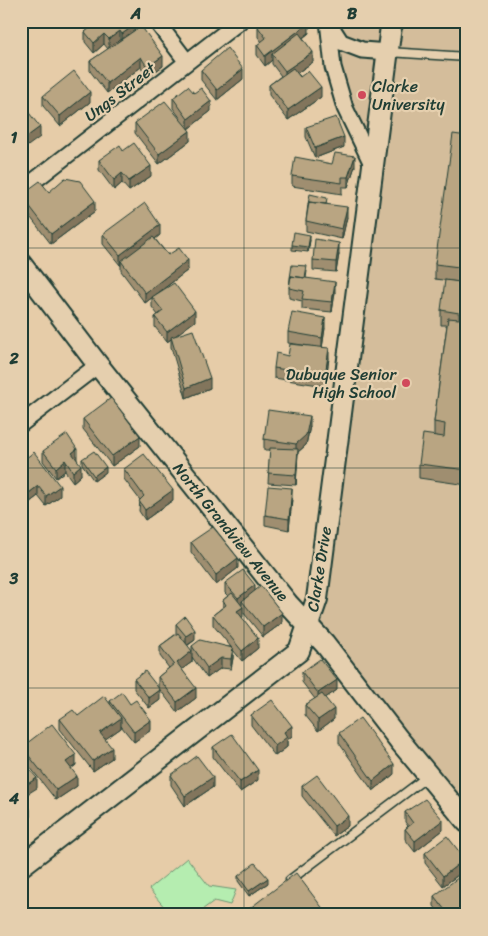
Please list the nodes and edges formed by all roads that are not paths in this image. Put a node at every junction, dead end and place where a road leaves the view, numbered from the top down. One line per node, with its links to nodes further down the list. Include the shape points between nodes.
1 (156, 21): 7 (street)
2 (240, 21): 7 (street, Ungs Street)
3 (328, 21): 5 (street, via 342,42 362,50); 8 (street, via 333,67 345,108)
4 (394, 21): 5 (street, Clarke Drive)
5 (388, 52): 6 (lane); 8 (street, Clarke Drive)
6 (467, 57)
7 (187, 62): 9 (street, Ungs Street)
8 (373, 166): 13 (street, Clarke Drive, via 317,599)
9 (21, 191)
10 (21, 264): 11 (street, North Grandview Avenue)
11 (98, 365): 12 (street); 13 (street, North Grandview Avenue)
12 (21, 424)
13 (309, 627): 14 (street, North Grandview Avenue); 16 (street, Clarke Drive, via 299,652)
14 (428, 776): 15 (street, North Grandview Avenue); 17 (lane)
15 (466, 823)
16 (21, 866)
17 (283, 886)

